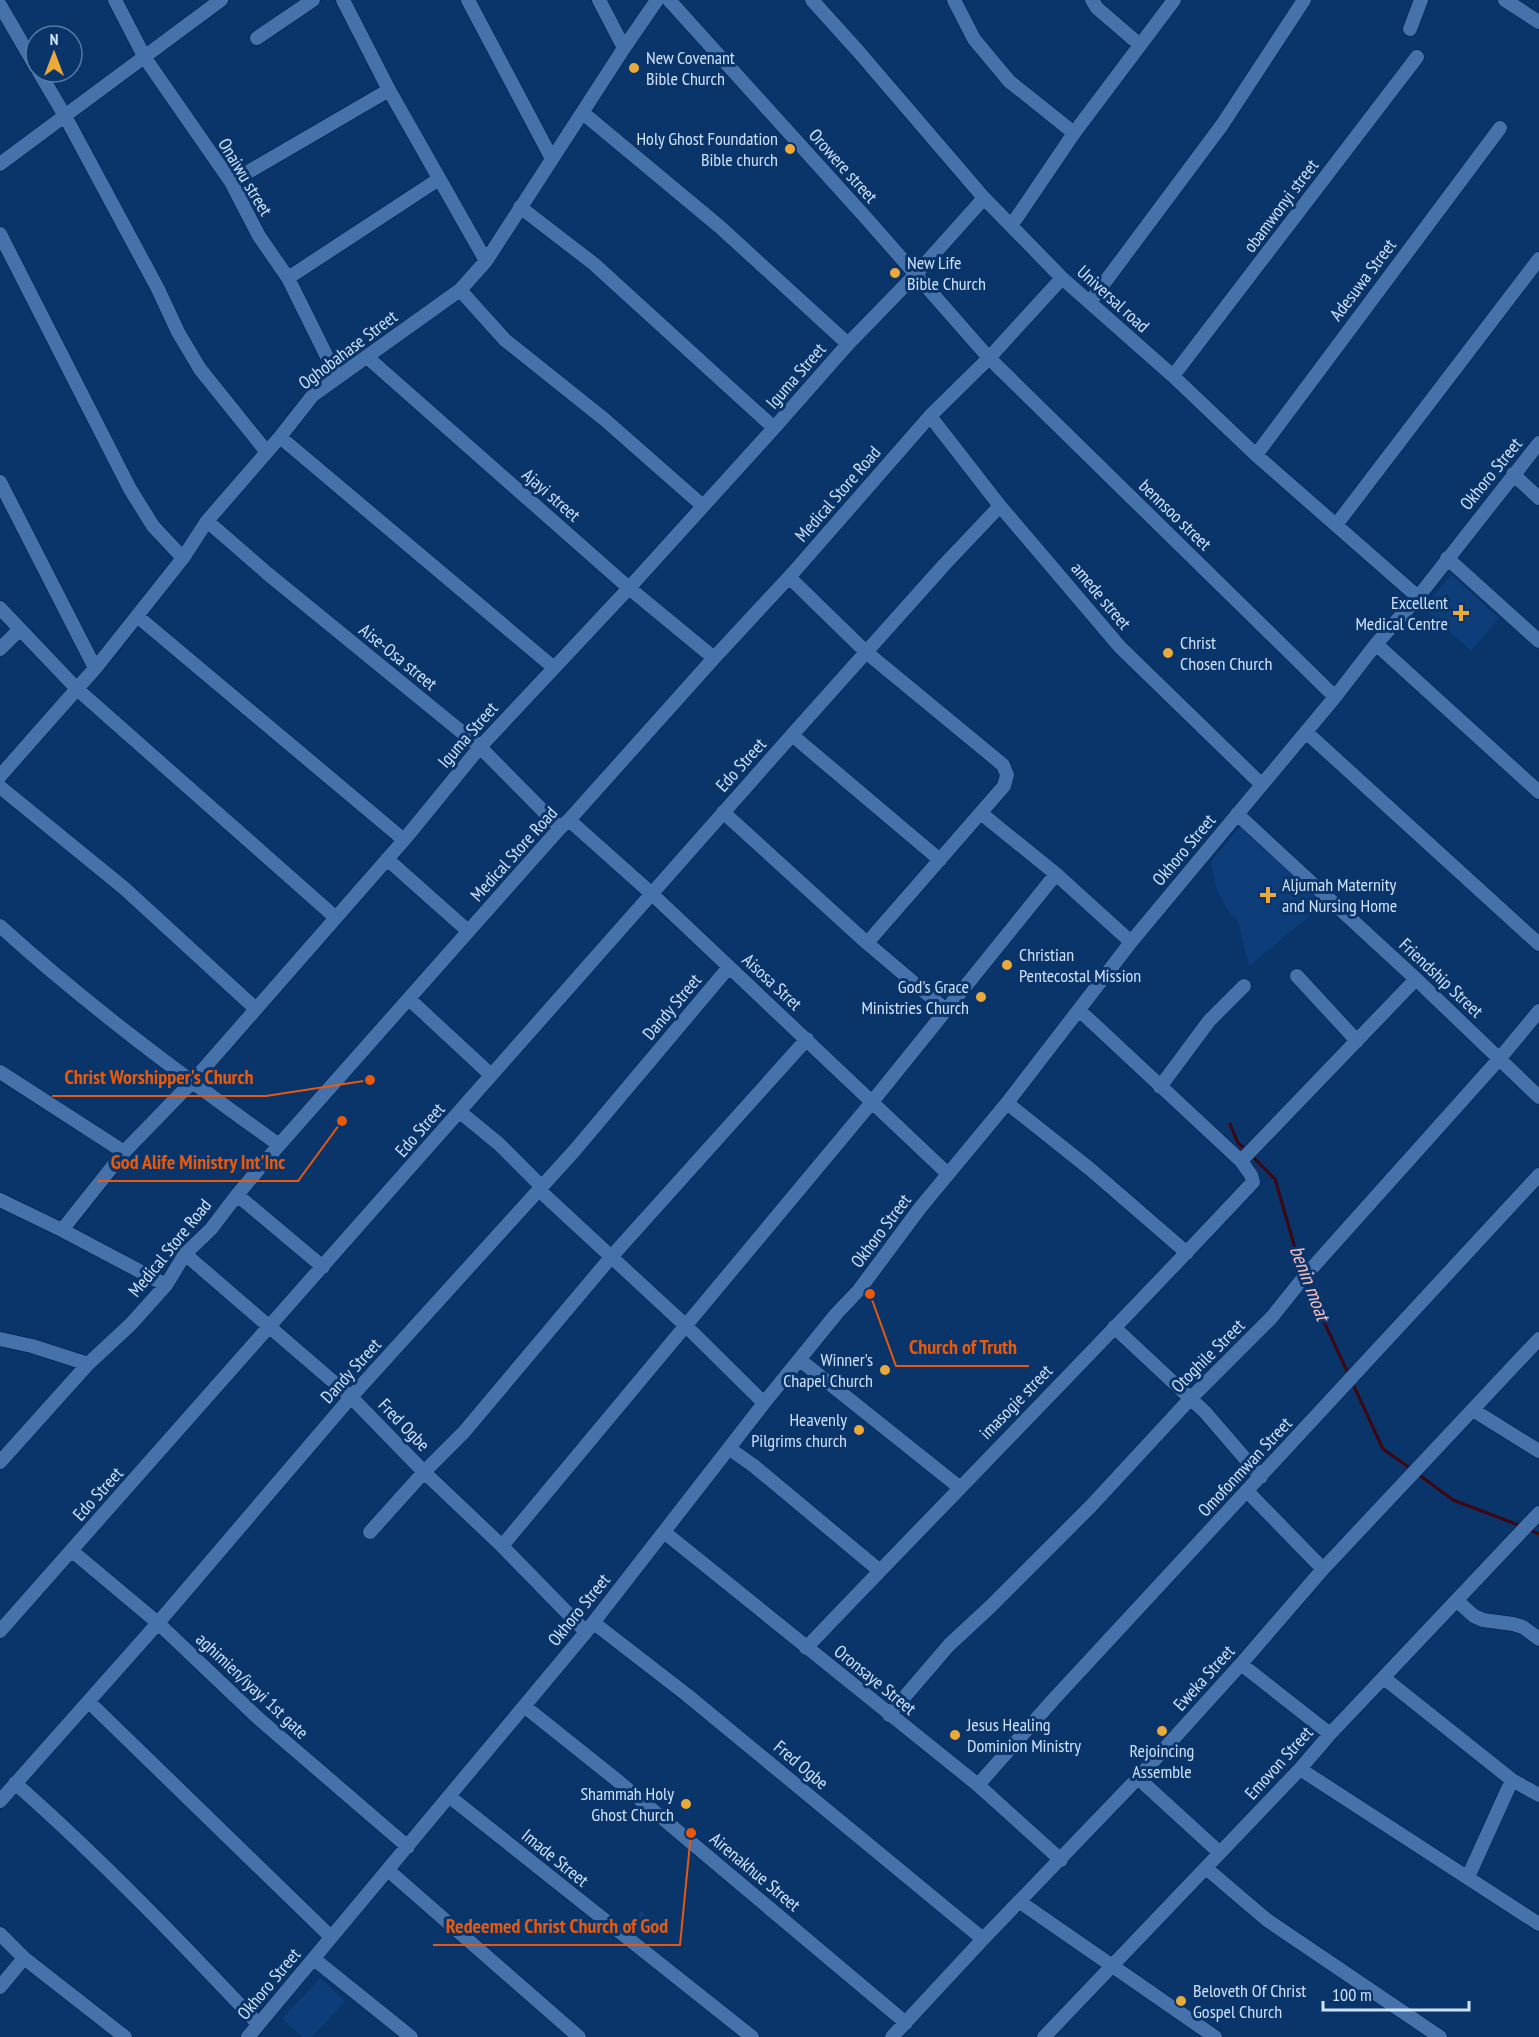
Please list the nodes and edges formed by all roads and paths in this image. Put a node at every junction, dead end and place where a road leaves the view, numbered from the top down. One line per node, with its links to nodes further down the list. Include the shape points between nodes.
1 (116, 0): 24 (street, Onaiwu street)
2 (221, 0): 24 (street)
3 (313, 0): 19 (street)
4 (343, 0): 26 (street)
5 (468, 0): 31 (street)
6 (600, 0): 22 (street)
7 (657, 0): 22 (street, Oghobahase Street)
8 (669, 0): 41 (street, Orowere street)
9 (812, 0): 35 (street, Universal road)
10 (954, 0): 30 (street, via 974,39 1009,81)
11 (1092, 0): 20 (street)
12 (1174, 0): 20 (street)
13 (1304, 0): 45 (street, via 1222,125)
14 (1421, 0): 18 (street)
15 (1505, 0): 17 (street)
16 (0, 5): 21 (street)
17 (1539, 22)
18 (1410, 30)
19 (257, 38)
20 (1140, 45): 30 (street)
21 (24, 46)
22 (624, 48): 27 (street, Oghobahase Street)
23 (1417, 57): 49 (street, obamwonyi street)
24 (145, 58): 28 (street); 34 (street, Onaiwu street)
25 (46, 84): 28 (street)
26 (390, 90): 33 (street); 34 (street)
27 (583, 113): 31 (street, Oghobahase Street); 46 (street, via 720,227)
28 (65, 116): 32 (street); 55 (street, via 200,369)
29 (1500, 128): 56 (street, Adesuwa Street)
30 (1074, 133): 37 (street)
31 (552, 159): 36 (street, Oghobahase Street)
32 (0, 164)
33 (439, 179): 40 (street); 42 (street)
34 (231, 182): 42 (street, Onaiwu street, via 259,236)
35 (984, 198): 37 (street, Universal road); 41 (street, Iguma Street)
36 (520, 207): 40 (street, Oghobahase Street); 52 (street, via 594,264)
37 (1011, 226): 43 (street, Universal road)
38 (0, 234): 64 (street, via 130,489 153,526)
39 (1539, 259): 63 (street)
40 (486, 261): 44 (street, Oghobahase Street)
41 (915, 275): 46 (street, Iguma Street); 48 (street, Orowere street)
42 (288, 278): 50 (street, Onaiwu street)
43 (1062, 278): 45 (street, Universal road); 48 (street, Medical Store Road)
44 (460, 290): 47 (street, Oghobahase Street); 60 (street, via 505,340)
45 (1090, 302): 49 (street, Universal road)
46 (848, 344): 52 (street, Iguma Street)
47 (367, 357): 50 (street, Oghobahase Street); 67 (street, Ajayi street)
48 (989, 358): 51 (street, Medical Store Road); 80 (street, bennsoo street)
49 (1173, 376): 56 (street, Universal road)
50 (337, 378): 53 (street, Oghobahase Street, via 313,395)
51 (930, 416): 61 (street, amede street); 66 (street, Medical Store Road)
52 (774, 428): 60 (street, Iguma Street)
53 (280, 437): 55 (street, Oghobahase Street); 77 (street)
54 (1539, 443): 57 (street, Okhoro Street)
55 (266, 451): 62 (street, Oghobahase Street)
56 (1256, 454): 63 (street, Universal road)
57 (1513, 474): 59 (street); 65 (street, Okhoro Street)
58 (0, 482): 78 (street)
59 (1539, 498)
60 (704, 506): 67 (street, Iguma Street)
61 (1000, 506): 75 (street, Edo Street); 85 (street, amede street, via 1120,647)
62 (207, 521): 64 (street, Oghobahase Street); 83 (street, Aise-Osa street)
63 (1336, 525): 68 (street, Universal road)
64 (183, 558): 70 (street, Oghobahase Street)
65 (1447, 558): 68 (street, Okhoro Street); 72 (street)
66 (789, 577): 75 (street); 76 (street, Medical Store Road)
67 (629, 588): 76 (street, Ajayi street); 77 (street, Iguma Street)
68 (1418, 597): 73 (street, Okhoro Street)
69 (0, 608): 71 (street)
70 (137, 616): 78 (street, Oghobahase Street); 92 (street)
71 (20, 629): 74 (street); 79 (street)
72 (1539, 641)
73 (1376, 644): 80 (street, Okhoro Street); 87 (street)
74 (0, 649)
75 (866, 652): 82 (street, Edo Street); 89 (street, via 1003,765 1007,775 1004,786)
76 (714, 658): 91 (street, Medical Store Road)
77 (553, 667): 83 (street, Iguma Street)
78 (95, 668): 79 (street, Oghobahase Street)
79 (77, 689): 84 (street, Oghobahase Street); 97 (street)
80 (1335, 697): 81 (street, Okhoro Street)
81 (1306, 732): 85 (street, Okhoro Street); 102 (street)
82 (792, 735): 88 (street, Edo Street); 94 (street)
83 (480, 747): 91 (street, Aise-Osa street); 92 (street, Iguma Street)
84 (0, 776)
85 (1261, 784): 90 (street, Okhoro Street)
86 (0, 787): 108 (street, via 124,888)
87 (1539, 792)
88 (723, 812): 96 (street, Edo Street); 101 (street)
89 (982, 814): 94 (street); 95 (street)
90 (1237, 814): 100 (street, Okhoro Street); 105 (street, Friendship Street)
91 (565, 824): 96 (street, Aisosa Stret); 99 (street, Medical Store Road)
92 (404, 840): 93 (street, Iguma Street)
93 (387, 858): 97 (street, Iguma Street); 99 (street)
94 (940, 860): 101 (street)
95 (1056, 874): 100 (street); 109 (street)
96 (652, 894): 103 (street, Aisosa Stret); 116 (street, Edo Street)
97 (335, 917): 108 (street, Iguma Street)
98 (0, 926): 117 (street, via 48,970)
99 (468, 931): 107 (street, Medical Store Road)
100 (1131, 942): 110 (street, Okhoro Street)
101 (867, 943): 109 (street)
102 (1539, 944)
103 (729, 967): 112 (street, Aisosa Stret); 128 (street, Dandy Street)
104 (1297, 976): 113 (street)
105 (1416, 979): 113 (street); 114 (street, Friendship Street)
106 (1244, 986): 118 (street, via 1209,1021)
107 (409, 999): 116 (street); 123 (street, Medical Store Road)
108 (256, 1009): 117 (street, Iguma Street)
109 (945, 1010): 120 (street)
110 (1080, 1011): 118 (street); 121 (street, Okhoro Street)
111 (1539, 1011): 114 (street, Otoghile Street)
112 (807, 1040): 120 (street, Aisosa Stret); 134 (street)
113 (1357, 1041): 125 (street)
114 (1500, 1058): 119 (street, Friendship Street); 145 (street, Otoghile Street, via 1272,1317)
115 (0, 1072): 124 (street)
116 (491, 1075): 122 (street, Edo Street)
117 (192, 1082): 123 (street); 124 (street, Iguma Street)
118 (1160, 1087): 125 (street)
119 (1539, 1097)
120 (873, 1102): 126 (street, Aisosa Stret); 137 (street)
121 (1006, 1103): 126 (street, Okhoro Street); 132 (street)
122 (460, 1112): 128 (street, via 499,1144); 135 (street, Edo Street)
123 (279, 1145): 129 (street, Medical Store Road)
124 (124, 1152): 131 (street, Iguma Street)
125 (1241, 1161): 132 (street, imasogie street, via 1252,1182)
126 (948, 1174): 142 (street, Okhoro Street)
127 (1539, 1176): 152 (street, Omofonmwan Street)
128 (541, 1189): 134 (street); 144 (street, Dandy Street)
129 (237, 1195): 133 (street, Medical Store Road); 135 (street)
130 (0, 1200): 131 (street)
131 (62, 1230): 136 (street)
132 (1187, 1253): 139 (street, imasogie street)
133 (185, 1254): 136 (street, Medical Store Road); 138 (street, Fred Ogbe)
134 (612, 1256): 137 (street); 151 (street, via 464,1432)
135 (322, 1267): 138 (street, Edo Street)
136 (166, 1285): 143 (street, Medical Store Road)
137 (685, 1325): 146 (street); 158 (street)
138 (270, 1327): 144 (street, Fred Ogbe); 159 (street, Edo Street)
139 (1114, 1327): 145 (street); 153 (street, imasogie street)
140 (0, 1339): 143 (street)
141 (1539, 1339): 147 (street, Eweka Street)
142 (800, 1360): 146 (street, Okhoro Street); 153 (street)
143 (88, 1364): 150 (street, Medical Store Road)
144 (351, 1397): 151 (street, Fred Ogbe); 163 (street, Dandy Street)
145 (1190, 1399): 152 (street); 172 (street, Otoghile Street, via 1091,1506 949,1646)
146 (764, 1403): 148 (street, Okhoro Street)
147 (1473, 1410): 149 (street); 160 (street, Eweka Street)
148 (730, 1449): 157 (street, Okhoro Street); 161 (street)
149 (1539, 1451)
150 (1, 1459)
151 (424, 1472): 156 (street); 158 (street, Fred Ogbe)
152 (1261, 1477): 154 (street, Omofonmwan Street)
153 (960, 1487): 161 (street, imasogie street)
154 (1247, 1491): 160 (street); 178 (street, Omofonmwan Street)
155 (1539, 1513): 162 (street, Emovon Street)
156 (370, 1532)
157 (664, 1532): 164 (street, Okhoro Street); 167 (street, Oronsaye Street)
158 (502, 1546): 164 (street, Fred Ogbe)
159 (72, 1551): 163 (street, aghimien/iyayi 1st gate); 165 (street, Edo Street)
160 (1323, 1569): 168 (street, Eweka Street)
161 (880, 1570): 167 (street, imasogie street)
162 (1457, 1601): 166 (street, via 1474,1616 1523,1627); 169 (street, Emovon Street)
163 (158, 1623): 170 (street, Dandy Street); 182 (street, aghimien/iyayi 1st gate, via 258,1718)
164 (590, 1627): 171 (street, Okhoro Street); 192 (street, Fred Ogbe, via 687,1695)
165 (0, 1631)
166 (1539, 1639)
167 (806, 1648): 172 (street, Oronsaye Street)
168 (1241, 1664): 173 (street); 175 (street, Eweka Street)
169 (1384, 1678): 173 (street, Emovon Street); 176 (street)
170 (89, 1702): 177 (street, Dandy Street); 191 (street)
171 (524, 1706): 180 (street, Okhoro Street); 197 (street, Airenakhue Street, via 618,1780)
172 (889, 1715): 178 (street, Oronsaye Street)
173 (1330, 1734): 174 (street, Emovon Street)
174 (1300, 1769): 183 (street, Emovon Street); 187 (street)
175 (1138, 1778): 183 (street); 184 (street, Eweka Street)
176 (1512, 1780): 179 (street); 187 (street)
177 (15, 1783): 181 (street, Dandy Street); 198 (street, via 164,1925)
178 (978, 1785): 184 (street, Oronsaye Street)
179 (1539, 1795)
180 (450, 1797): 182 (street, Okhoro Street); 205 (street, Imade Street)
181 (0, 1801)
182 (408, 1846): 186 (street, Okhoro Street)
183 (1220, 1853): 185 (street, Emovon Street)
184 (1061, 1860): 188 (street, Eweka Street)
185 (1206, 1868): 195 (street, Emovon Street); 208 (street, via 1267,1920)
186 (389, 1870): 191 (street, Okhoro Street); 204 (street)
187 (1468, 1877): 189 (street)
188 (1020, 1902): 192 (street, Eweka Street); 195 (street)
189 (1539, 1924)
190 (0, 1934): 193 (street)
191 (331, 1937): 194 (street, Okhoro Street)
192 (983, 1939): 197 (street, Eweka Street)
193 (24, 1958): 196 (street); 199 (street)
194 (314, 1959): 198 (street, Okhoro Street); 203 (street)
195 (1113, 1965): 200 (street); 207 (street, Emovon Street)
196 (0, 1987)
197 (906, 2023): 206 (street, Eweka Street)
198 (258, 2024): 202 (street, Okhoro Street)
199 (110, 2032): 201 (street)
200 (1205, 2035)
201 (125, 2037)
202 (248, 2037)
203 (411, 2037)
204 (579, 2037)
205 (752, 2037)
206 (892, 2037)
207 (1044, 2037)
208 (1440, 2037)

